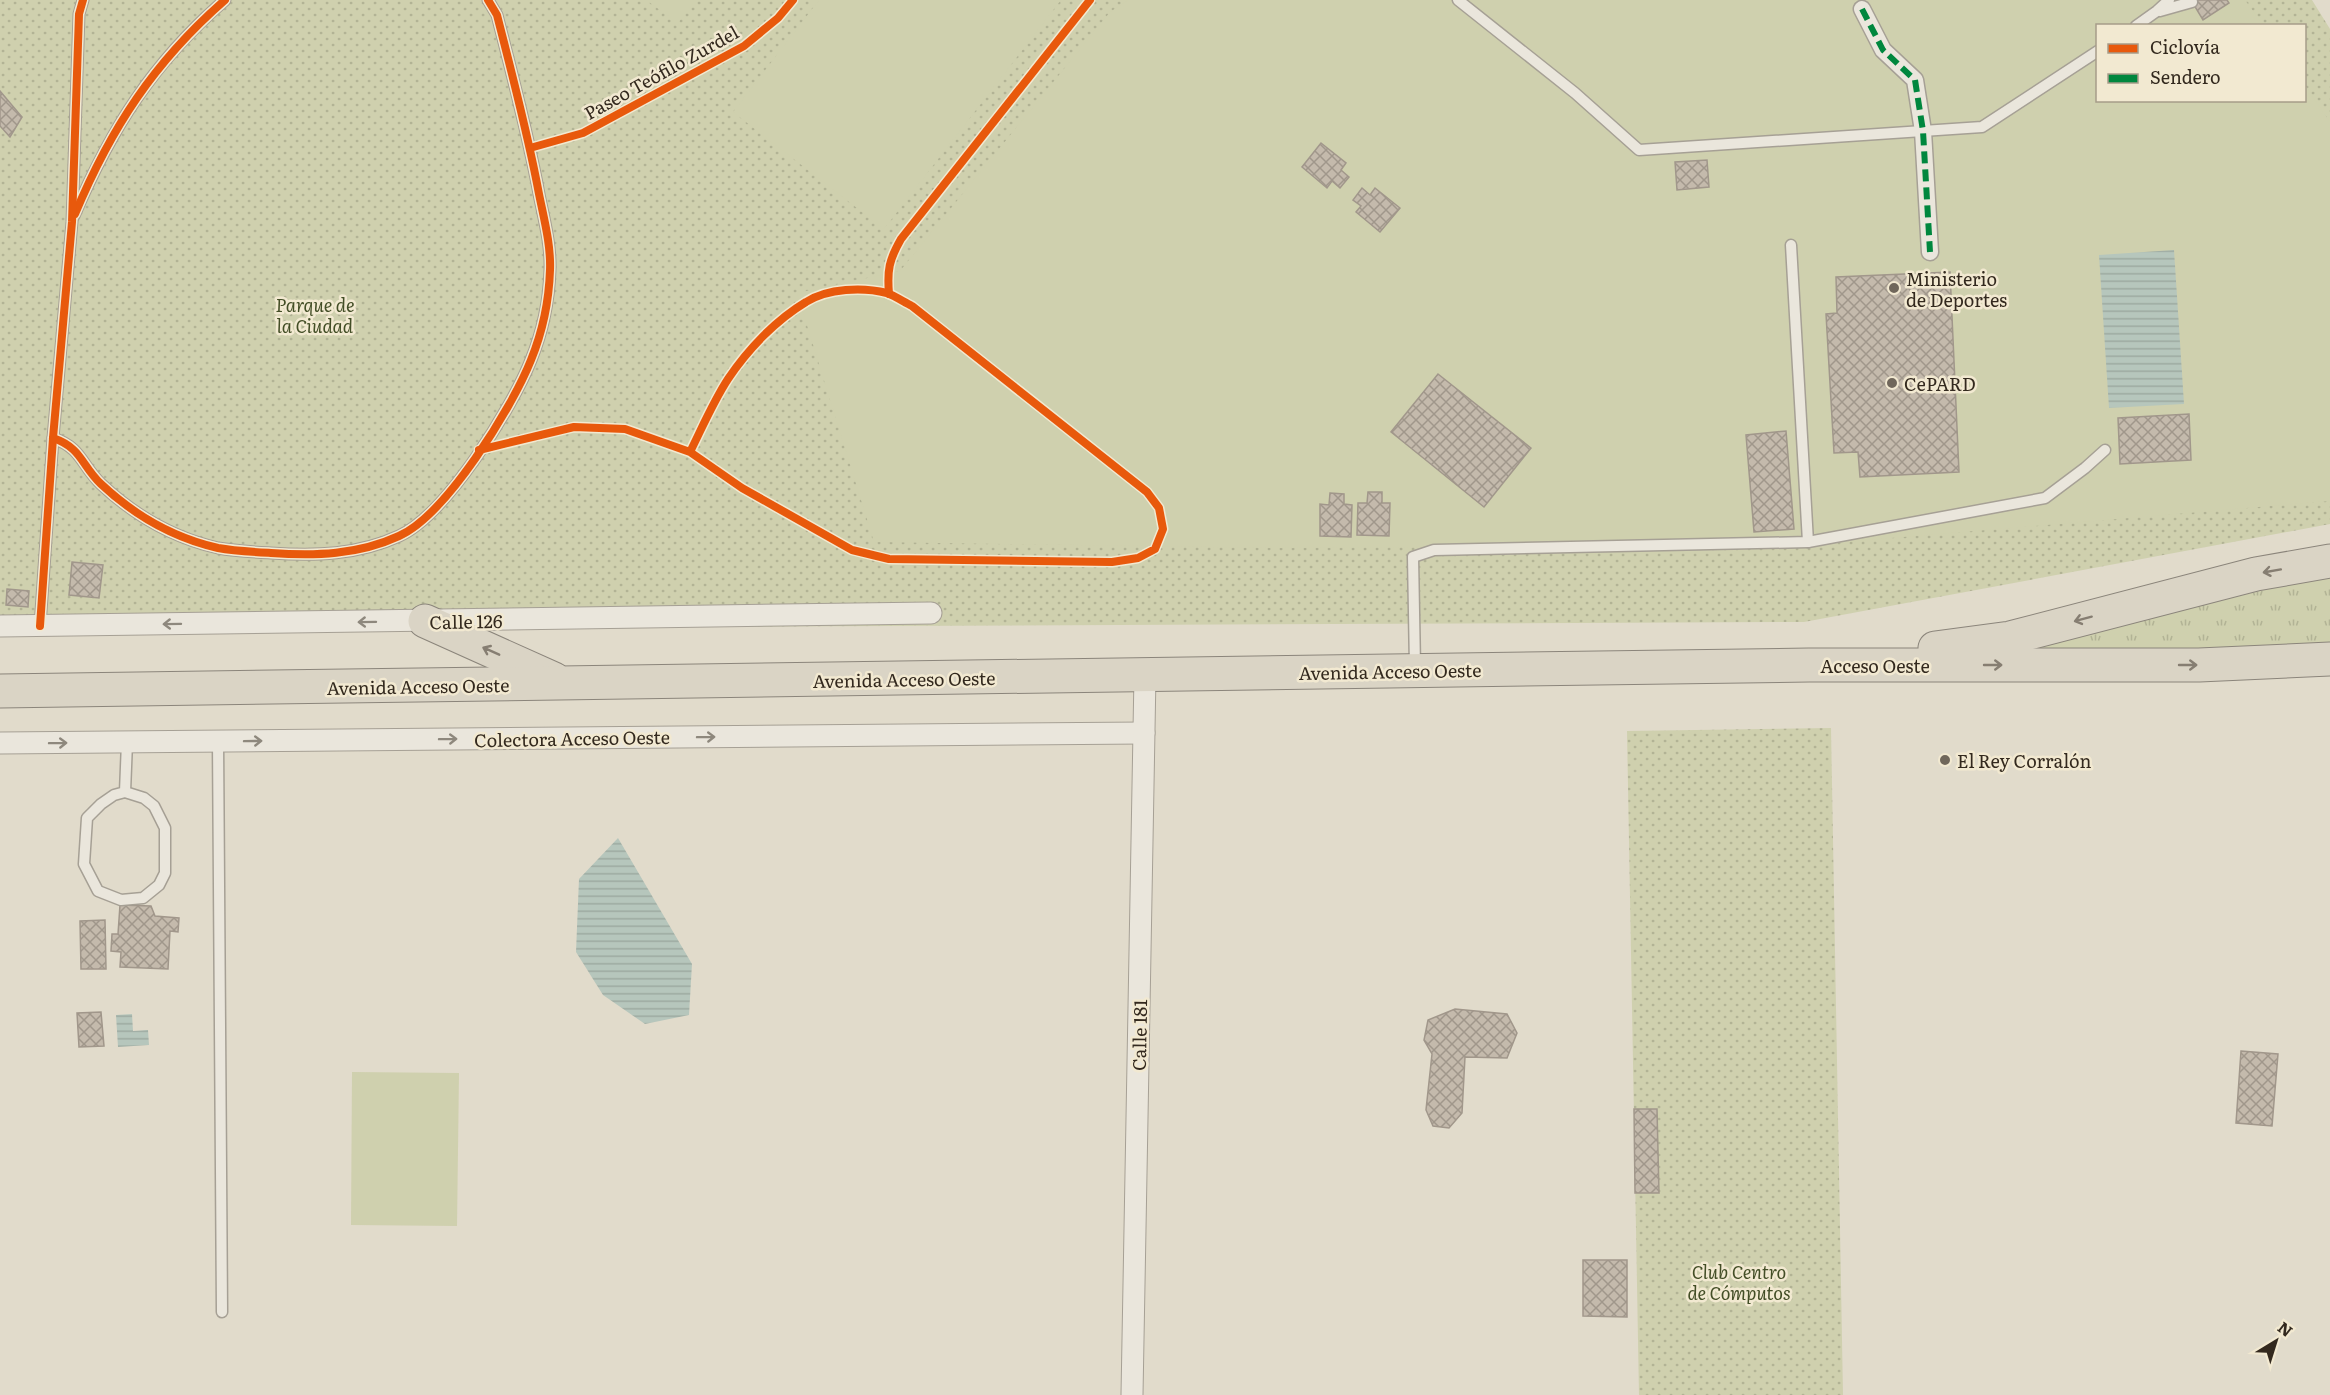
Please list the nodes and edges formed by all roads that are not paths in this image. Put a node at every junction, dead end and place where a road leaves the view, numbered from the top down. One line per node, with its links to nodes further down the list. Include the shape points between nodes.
1 (83, 0): 12 (lane, via 79,14)
2 (225, 0): 12 (lane, via 199,22 159,67 124,115 95,167)
3 (488, 0): 15 (lane, via 497,15 531,148 547,236 548,290 540,333 521,382 480,450 441,501 401,535 344,553 308,556 219,548 166,531 99,483 67,443)
4 (1458, 0): 11 (lane, via 1575,93 1639,150)
5 (2169, 0): 8 (lane)
6 (2192, 2): 8 (lane)
7 (1862, 9): 11 (street, via 1883,50 1915,80)
8 (2157, 11): 9 (lane)
9 (2139, 24)
10 (2096, 52): 11 (lane, via 1982,127)
11 (1923, 131): 14 (street)
12 (72, 222): 15 (lane)
13 (1791, 245): 17 (lane)
14 (1930, 252)
15 (53, 438): 22 (lane)
16 (2105, 450): 17 (lane, via 2045,498)
17 (1808, 542): 25 (lane, via 1434,550 1413,557)
18 (2330, 561): 24 (highway, Acceso Oeste, one-way to 24, via 2256,574 2010,638)
19 (931, 613): 20 (street, Calle 126)
20 (425, 621): 22 (street, Calle 126, one-way to 22); 27 (highway, one-way to 20)
21 (0, 626): 22 (street, Calle 126)
22 (40, 626)
23 (2330, 659): 24 (highway, Acceso Oeste, one-way to 23, via 2199,665)
24 (1809, 665): 25 (highway, Avenida Acceso Oeste)
25 (1415, 671): 26 (highway, Avenida Acceso Oeste)
26 (1145, 675): 27 (highway, Avenida Acceso Oeste); 29 (street, Calle 181)
27 (564, 684): 28 (highway, Avenida Acceso Oeste)
28 (0, 691)
29 (1144, 733): 30 (street, Colectora Acceso Oeste, one-way to 29); 35 (street, Calle 181)
30 (218, 741): 31 (street, Colectora Acceso Oeste); 34 (lane)
31 (127, 742): 32 (street, Colectora Acceso Oeste, one-way to 31); 33 (lane)
32 (0, 743)
33 (125, 792): 33 (lane, via 114,795 87,818 84,864 98,891 121,900 143,898 159,885 165,873 165,828 154,806)
34 (222, 1312)
35 (1132, 1395)

